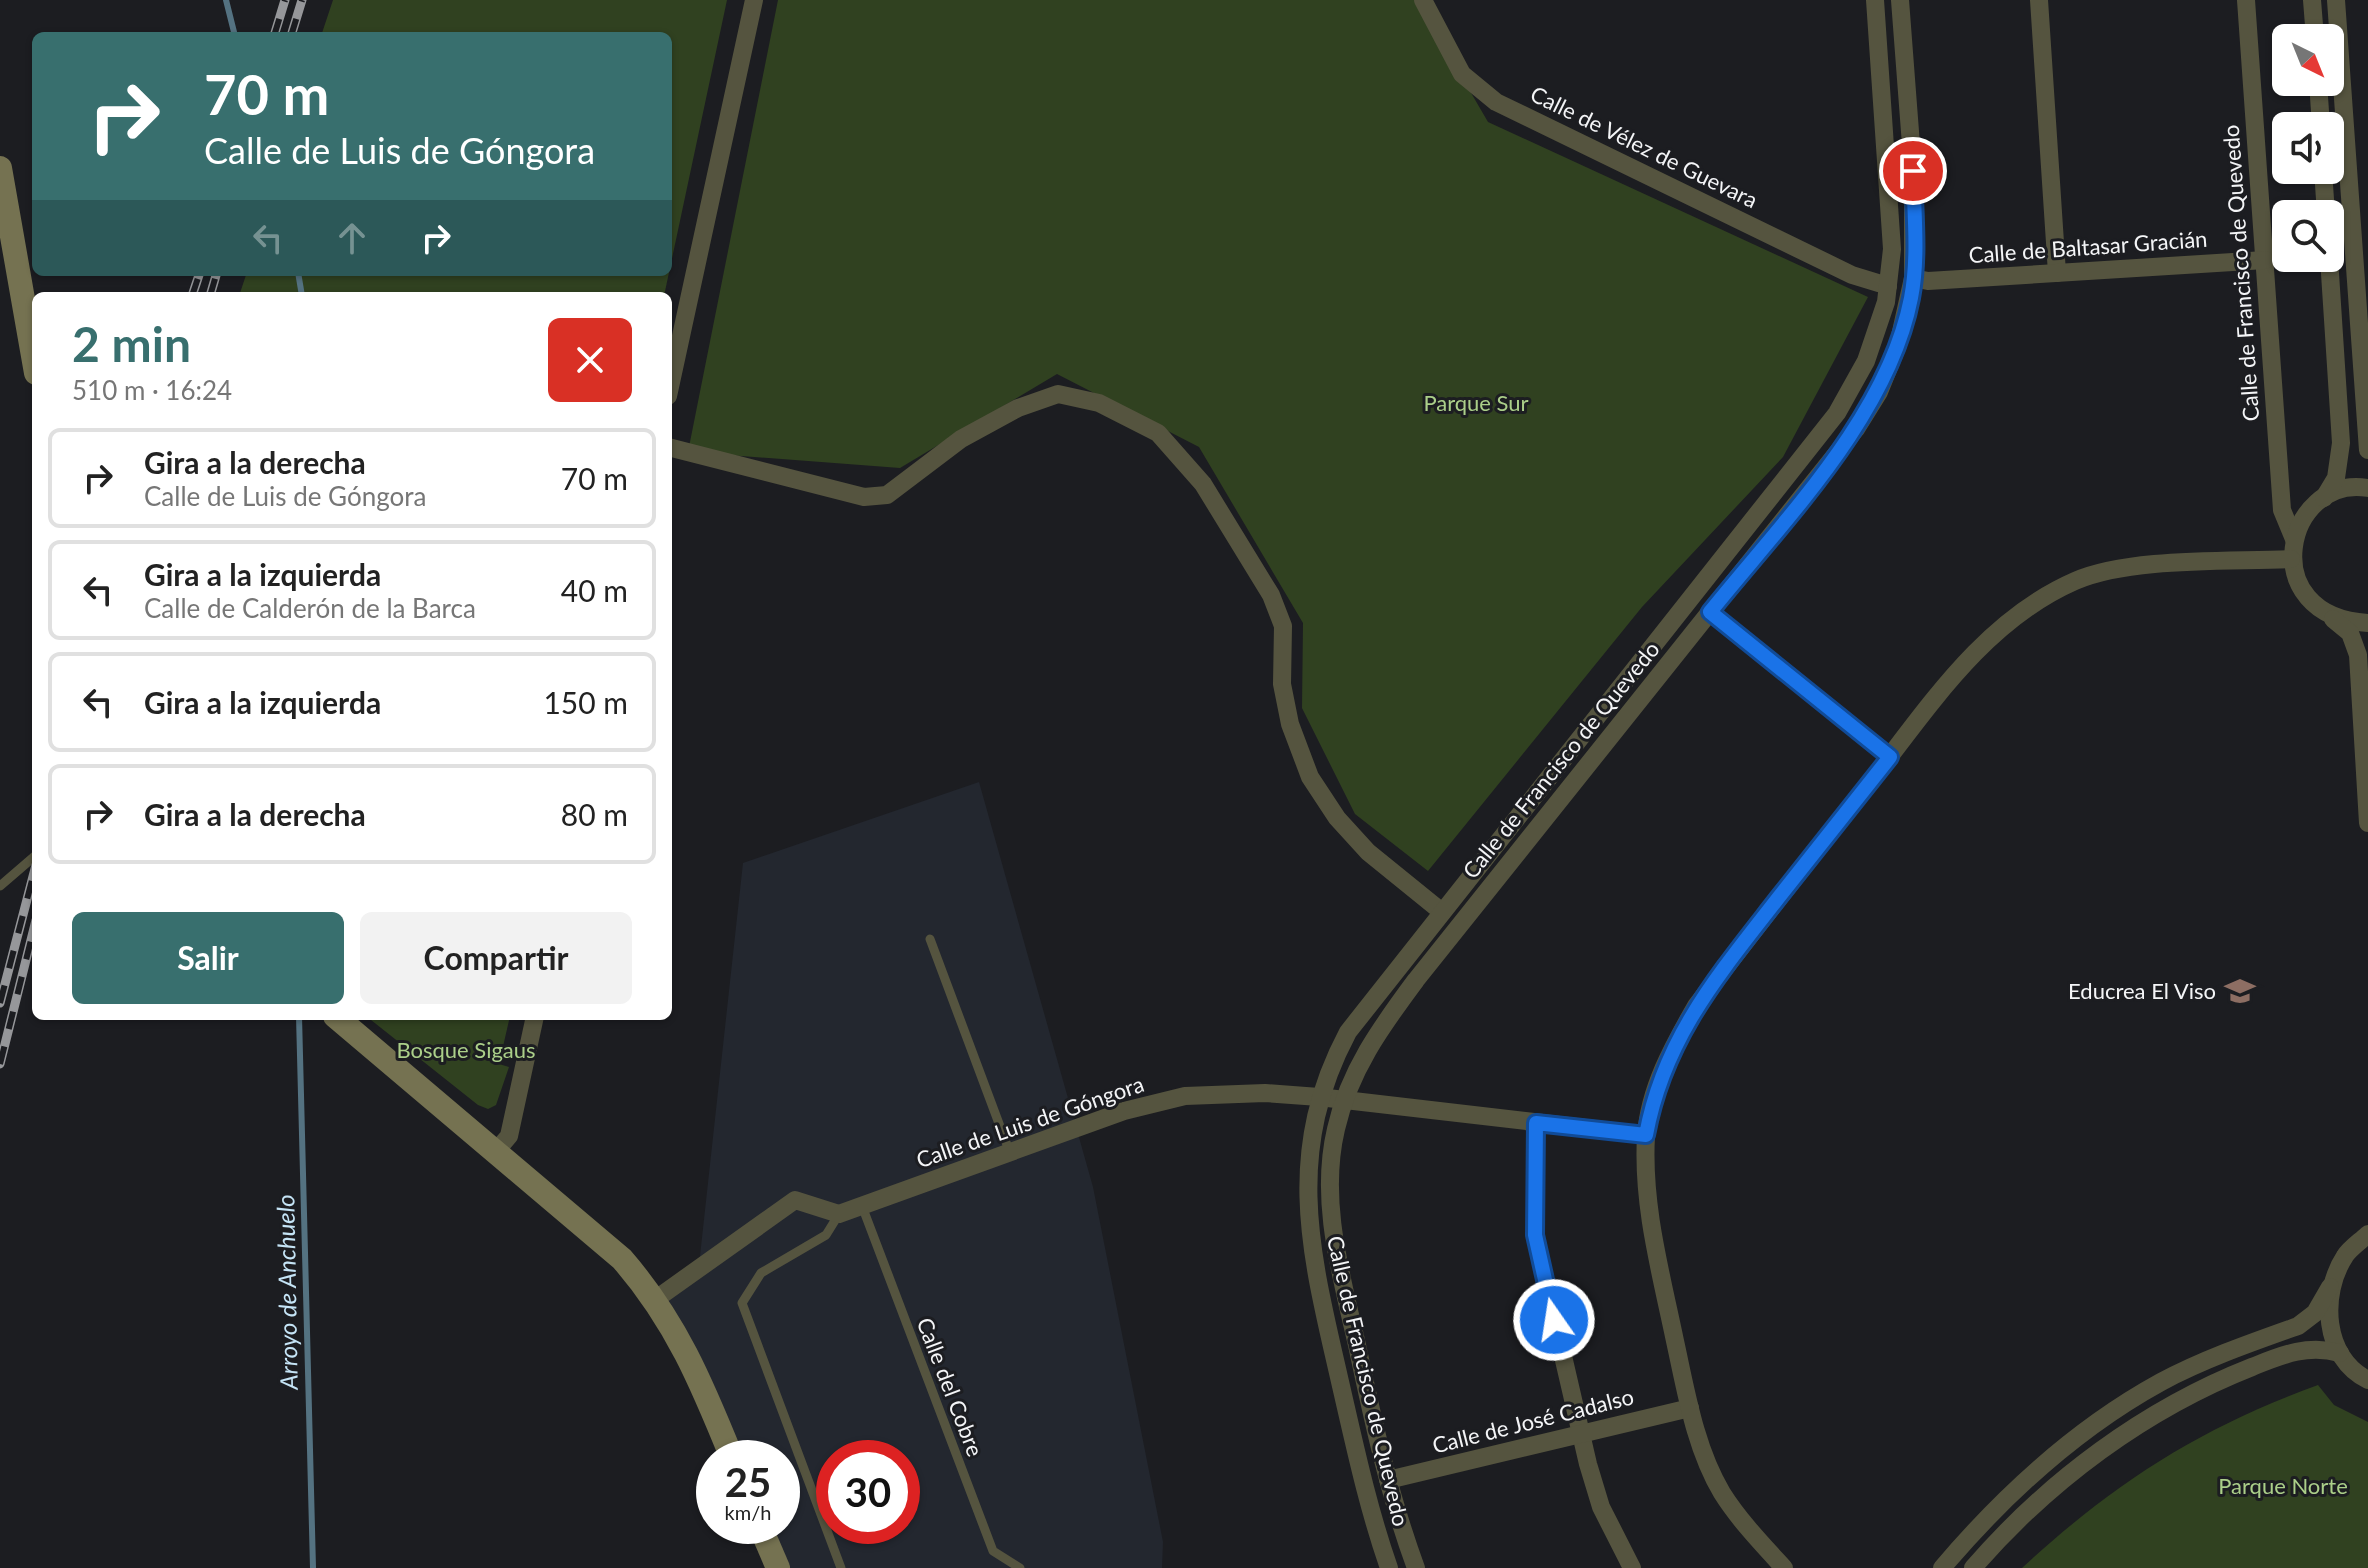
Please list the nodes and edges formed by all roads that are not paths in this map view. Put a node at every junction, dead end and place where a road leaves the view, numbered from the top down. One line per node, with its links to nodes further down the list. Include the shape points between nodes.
1 (754, 0): 17 (street)
2 (1423, 0): 15 (street, Calle de Vélez de Guevara, via 1462,74 1496,102 1852,275)
3 (1875, 0): 15 (street, Calle de Francisco de Quevedo, via 1892,249)
4 (1900, 0): 14 (street, Calle de Francisco de Quevedo, via 1913,171)
5 (2039, 0): 13 (street)
6 (2246, 0): 11 (street, Calle de Francisco de Quevedo)
7 (2312, 0): 9 (street)
8 (2336, 0): 19 (street)
9 (2314, 24)
10 (0, 168): 16 (street)
11 (2265, 260): 13 (street, Calle de Baltasar Gracián); 22 (street, Calle de Francisco de Quevedo, via 2282,510)
12 (2330, 272): 21 (street, via 2341,443 2336,478)
13 (2057, 273): 14 (street, Calle de Baltasar Gracián)
14 (1913, 278): 24 (street, Calle de Francisco de Quevedo, via 1898,345 1879,392 1856,429)
15 (1888, 286): 31 (street, Calle de Francisco de Quevedo, via 1866,361 1837,413)
16 (32, 350)
17 (672, 378)
18 (672, 448): 31 (street, via 864,497 887,495 961,439 1018,408 1058,394 1099,403 1158,433 1203,484 1271,595 1283,626 1282,684 1290,724 1310,777 1368,852)
19 (2368, 450)
20 (2368, 488): 21 (street, via 2348,488)
21 (2324, 498): 22 (street, via 2307,514)
22 (2294, 539): 23 (street)
23 (2291, 559): 25 (street, via 2302,591); 27 (street, via 2139,566 2078,580 2025,608 1981,644)
24 (1710, 612): 27 (street); 36 (street, Calle de Francisco de Quevedo, via 1416,980 1368,1045)
25 (2331, 617): 26 (street); 28 (street, via 2350,633 2358,655)
26 (2368, 623)
27 (1890, 757): 38 (street, via 1696,1006 1669,1053)
28 (2368, 823)
29 (32, 858): 30 (lane)
30 (0, 886)
31 (1442, 912): 35 (street, Calle de Francisco de Quevedo, via 1348,1032)
32 (930, 939): 40 (lane)
33 (340, 1020): 39 (street)
34 (534, 1020): 39 (street, via 509,1136)
35 (1319, 1097): 36 (street, Calle de Luis de Góngora); 40 (street, Calle de Luis de Góngora, via 1185,1096 1124,1111); 56 (street, Calle de Francisco de Quevedo, via 1307,1173 1310,1245 1371,1518)
36 (1345, 1101): 37 (street, Calle de Luis de Góngora); 51 (street, Calle de Francisco de Quevedo, via 1330,1173 1332,1231)
37 (1536, 1123): 38 (street, Calle de Luis de Góngora); 49 (street, via 1535,1235)
38 (1646, 1135): 48 (street, via 1649,1217)
39 (497, 1150): 45 (street, via 622,1259)
40 (1010, 1153): 41 (street, Calle de Luis de Góngora)
41 (862, 1206): 42 (street, Calle de Luis de Góngora); 55 (lane, Calle del Cobre, via 993,1551)
42 (839, 1214): 45 (street, via 795,1200); 54 (lane, via 826,1235 761,1273 742,1303)
43 (2368, 1234): 44 (street, via 2346,1254)
44 (2330, 1287): 46 (street, via 2328,1321); 60 (street, via 2315,1313 2298,1326 2161,1382 2095,1424 1981,1522)
45 (656, 1299): 50 (street, via 699,1377)
46 (2340, 1353): 47 (street); 61 (street, via 2317,1348 2292,1351 2175,1404 2057,1484)
47 (2368, 1380)
48 (1690, 1408): 49 (street, Calle de José Cadalso); 59 (street, via 1720,1491)
49 (1580, 1434): 51 (street, Calle de José Cadalso); 58 (street, via 1601,1507)
50 (725, 1440)
51 (1388, 1480): 57 (street, Calle de Francisco de Quevedo)
52 (768, 1544): 53 (street)
53 (778, 1568)
54 (841, 1568)
55 (1020, 1568)
56 (1389, 1568)
57 (1416, 1568)
58 (1632, 1568)
59 (1784, 1568)
60 (1942, 1568)
61 (1973, 1568)

